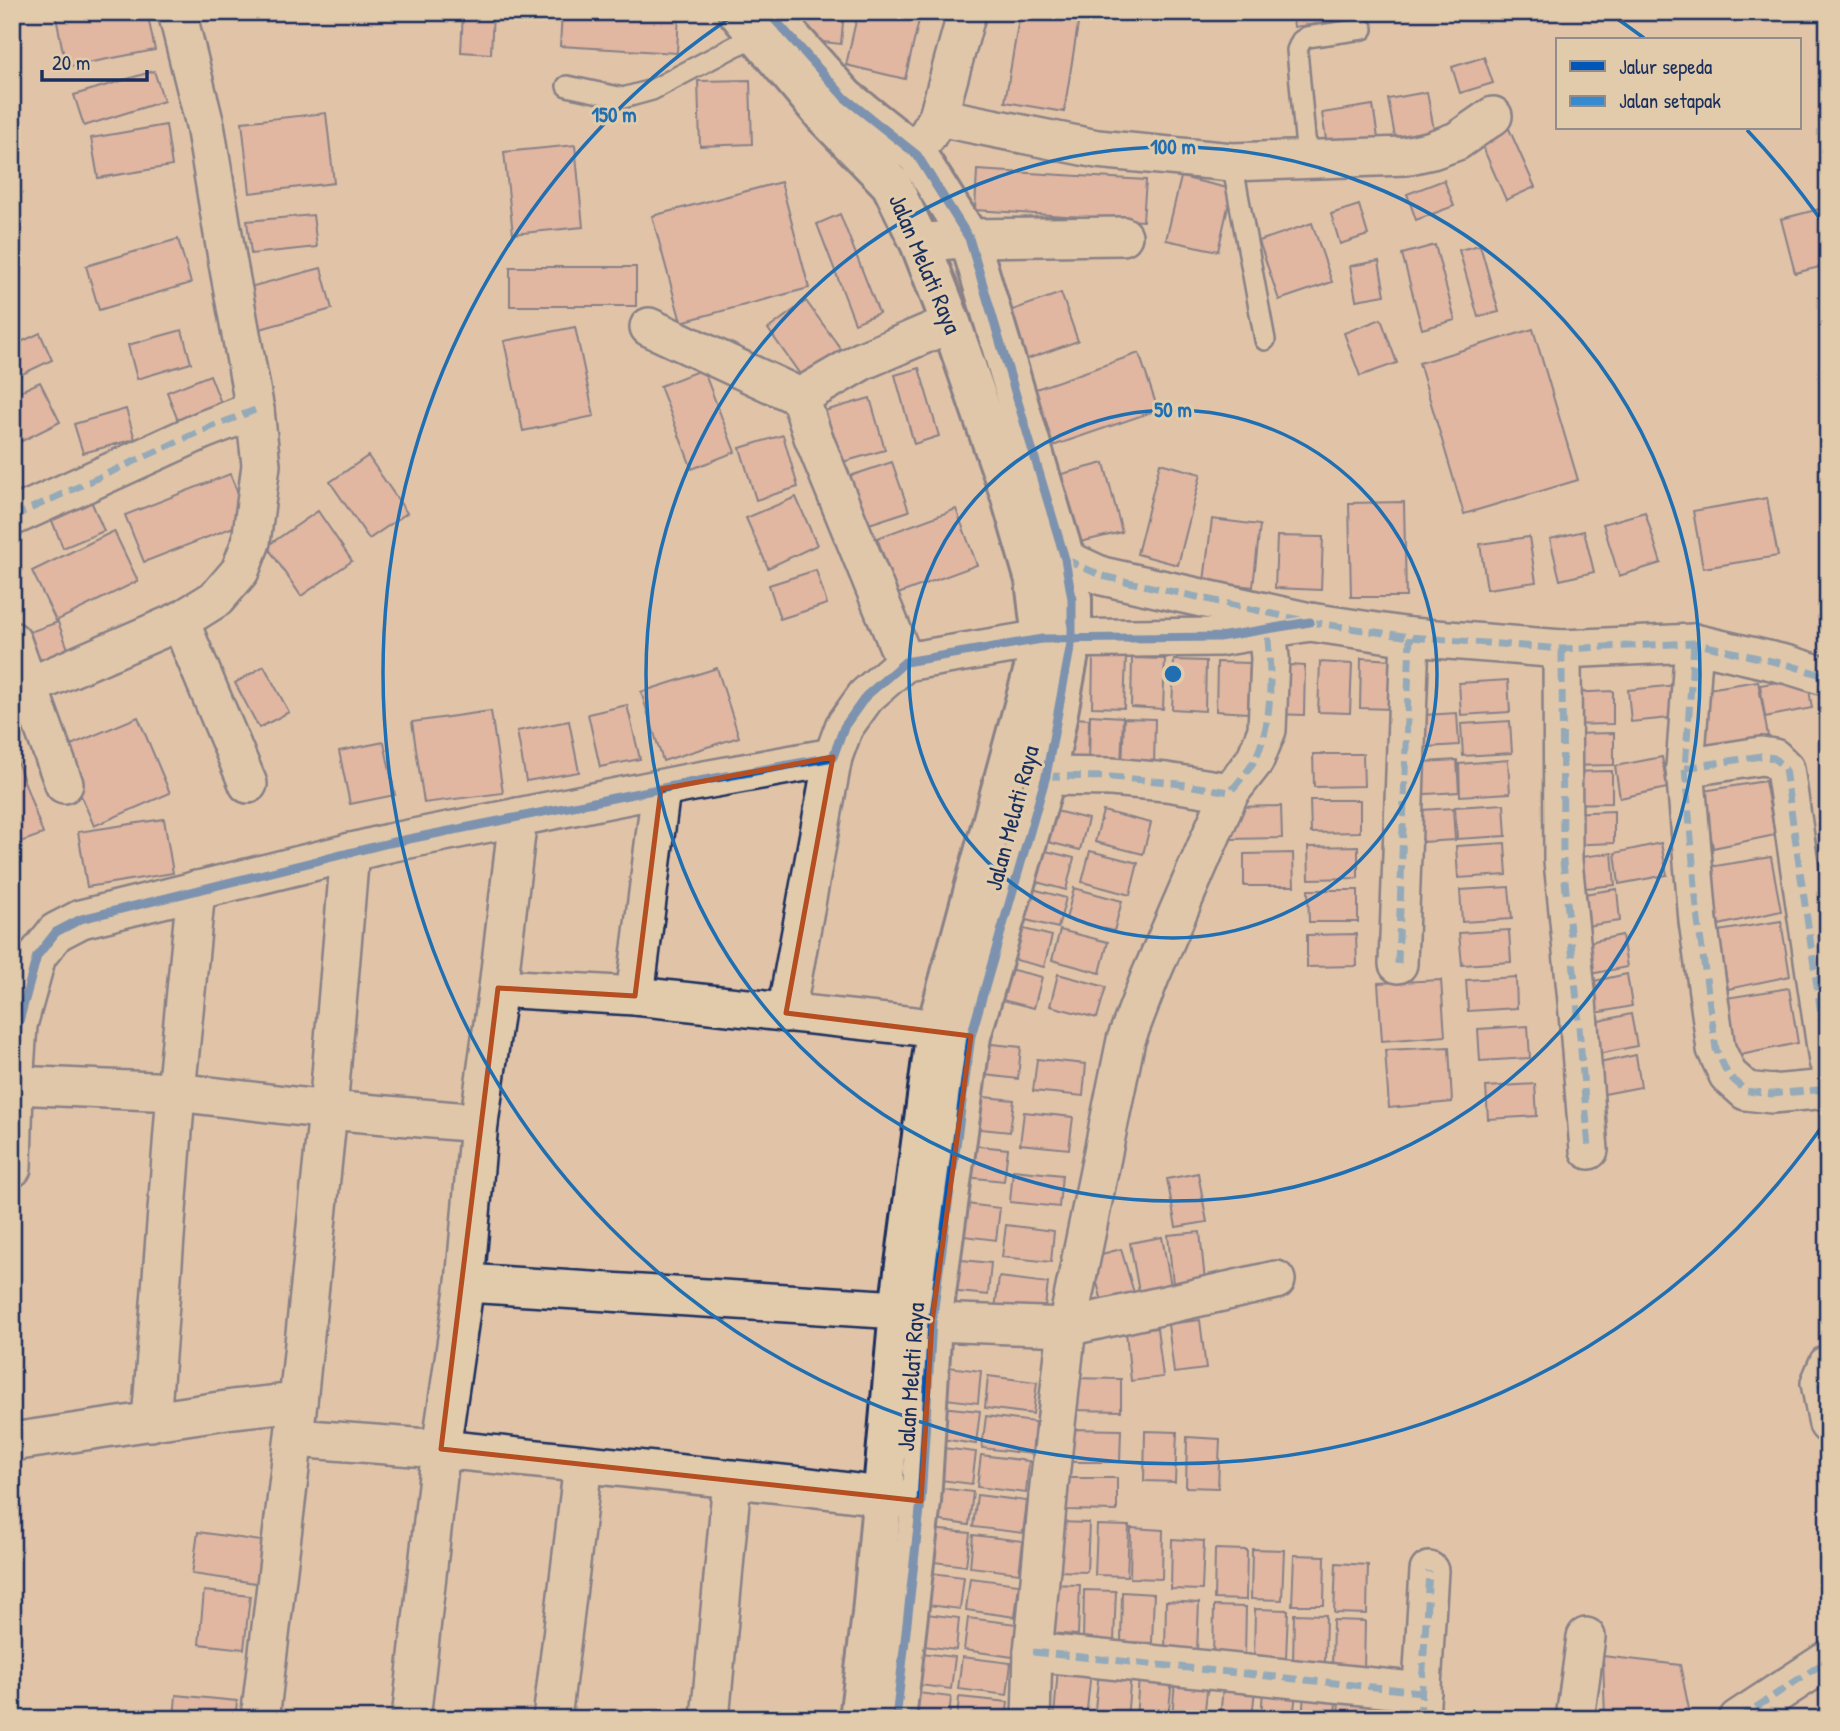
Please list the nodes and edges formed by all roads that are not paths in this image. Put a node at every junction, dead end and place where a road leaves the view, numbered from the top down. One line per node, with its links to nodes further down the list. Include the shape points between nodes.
1 (177, 12): 19 (street, via 205,125)
2 (967, 12): 7 (street)
3 (760, 21): 5 (lane, via 652,90 623,98); 8 (street, Jalan Melati Raya); 11 (street, Jalan Melati Raya, via 826,117)
4 (1363, 29): 9 (lane, via 1307,37 1297,50)
5 (567, 86)
6 (1493, 116): 9 (street, via 1457,141 1432,150 1405,156)
7 (938, 117): 8 (street); 10 (street, via 1097,149)
8 (917, 155): 11 (street); 13 (street, Jalan Melati Raya)
9 (1307, 159): 10 (street)
10 (1232, 162): 17 (lane)
11 (891, 184): 14 (street, Jalan Melati Raya)
12 (1123, 236): 13 (street)
13 (969, 238): 14 (street); 21 (street, Jalan Melati Raya)
14 (920, 243): 15 (street, Jalan Melati Raya)
15 (951, 323): 18 (street, via 862,361); 26 (street, Jalan Melati Raya)
16 (649, 327): 18 (street)
17 (1265, 340)
18 (800, 397): 30 (street)
19 (255, 410): 20 (street); 22 (street, via 261,465 251,542 240,571 217,598)
20 (12, 517)
21 (1065, 559): 23 (street, via 1102,576); 26 (street, Jalan Melati Raya, via 1072,599)
22 (180, 621): 32 (street); 37 (street)
23 (1310, 622): 24 (street); 25 (street)
24 (1267, 629): 26 (street, via 1219,637); 39 (street, via 1267,730 1255,760)
25 (1410, 637): 29 (street); 43 (street)
26 (1057, 638): 30 (street); 35 (street, Jalan Melati Raya); 47 (street, Jalan Melati Raya)
27 (12, 641): 32 (street)
28 (1693, 643): 29 (street); 31 (street); 34 (street)
29 (1562, 649): 54 (street, via 1563,861)
30 (905, 662): 33 (street, via 866,696 844,727)
31 (1828, 677)
32 (30, 686): 36 (street)
33 (833, 757): 38 (street); 46 (street)
34 (1685, 768): 48 (street, via 1761,756 1774,758 1784,769); 50 (street, via 1698,921 1716,1049 1728,1075 1746,1091 1772,1094)
35 (1046, 775): 39 (street, via 1166,782); 47 (street, Jalan Melati Raya)
36 (64, 784)
37 (248, 784)
38 (661, 789): 40 (street); 45 (street)
39 (1230, 792): 59 (street, via 1126,1040)
40 (517, 817): 41 (street); 44 (street)
41 (350, 852): 42 (street); 52 (street)
42 (196, 890): 49 (street, via 81,919 56,932 37,956 18,1024); 51 (street)
43 (1398, 964)
44 (498, 988): 45 (street); 53 (street)
45 (635, 996): 46 (street)
46 (786, 1013): 47 (street)
47 (953, 1033): 58 (street, Jalan Melati Raya)
48 (1828, 1061)
49 (14, 1085): 51 (street); 55 (street)
50 (1828, 1089)
51 (176, 1092): 52 (street); 62 (street)
52 (328, 1110): 53 (street); 61 (street)
53 (479, 1123): 57 (street)
54 (1589, 1150)
55 (13, 1156)
56 (1276, 1280): 59 (street)
57 (465, 1283): 58 (street); 66 (street)
58 (915, 1316): 59 (street); 69 (street, Jalan Melati Raya); 70 (street, Jalan Melati Raya)
59 (1067, 1327): 73 (street)
60 (1828, 1364): 63 (street, via 1820,1383)
61 (298, 1402): 62 (street); 64 (street)
62 (151, 1422): 65 (street)
63 (1828, 1424)
64 (294, 1438): 66 (street); 76 (street)
65 (12, 1442)
66 (441, 1449): 67 (street); 77 (street)
67 (583, 1464): 68 (street); 78 (street)
68 (732, 1480): 69 (street); 79 (street)
69 (882, 1496): 70 (street); 80 (street, Jalan Melati Raya)
70 (921, 1502): 81 (street, Jalan Melati Raya)
71 (1429, 1571): 75 (street)
72 (1586, 1637): 83 (street)
73 (1033, 1652): 75 (street); 82 (street)
74 (1828, 1660): 84 (street)
75 (1421, 1705)
76 (260, 1719)
77 (411, 1719)
78 (552, 1719)
79 (710, 1719)
80 (859, 1719)
81 (896, 1719)
82 (1031, 1719)
83 (1575, 1719)
84 (1738, 1719)

